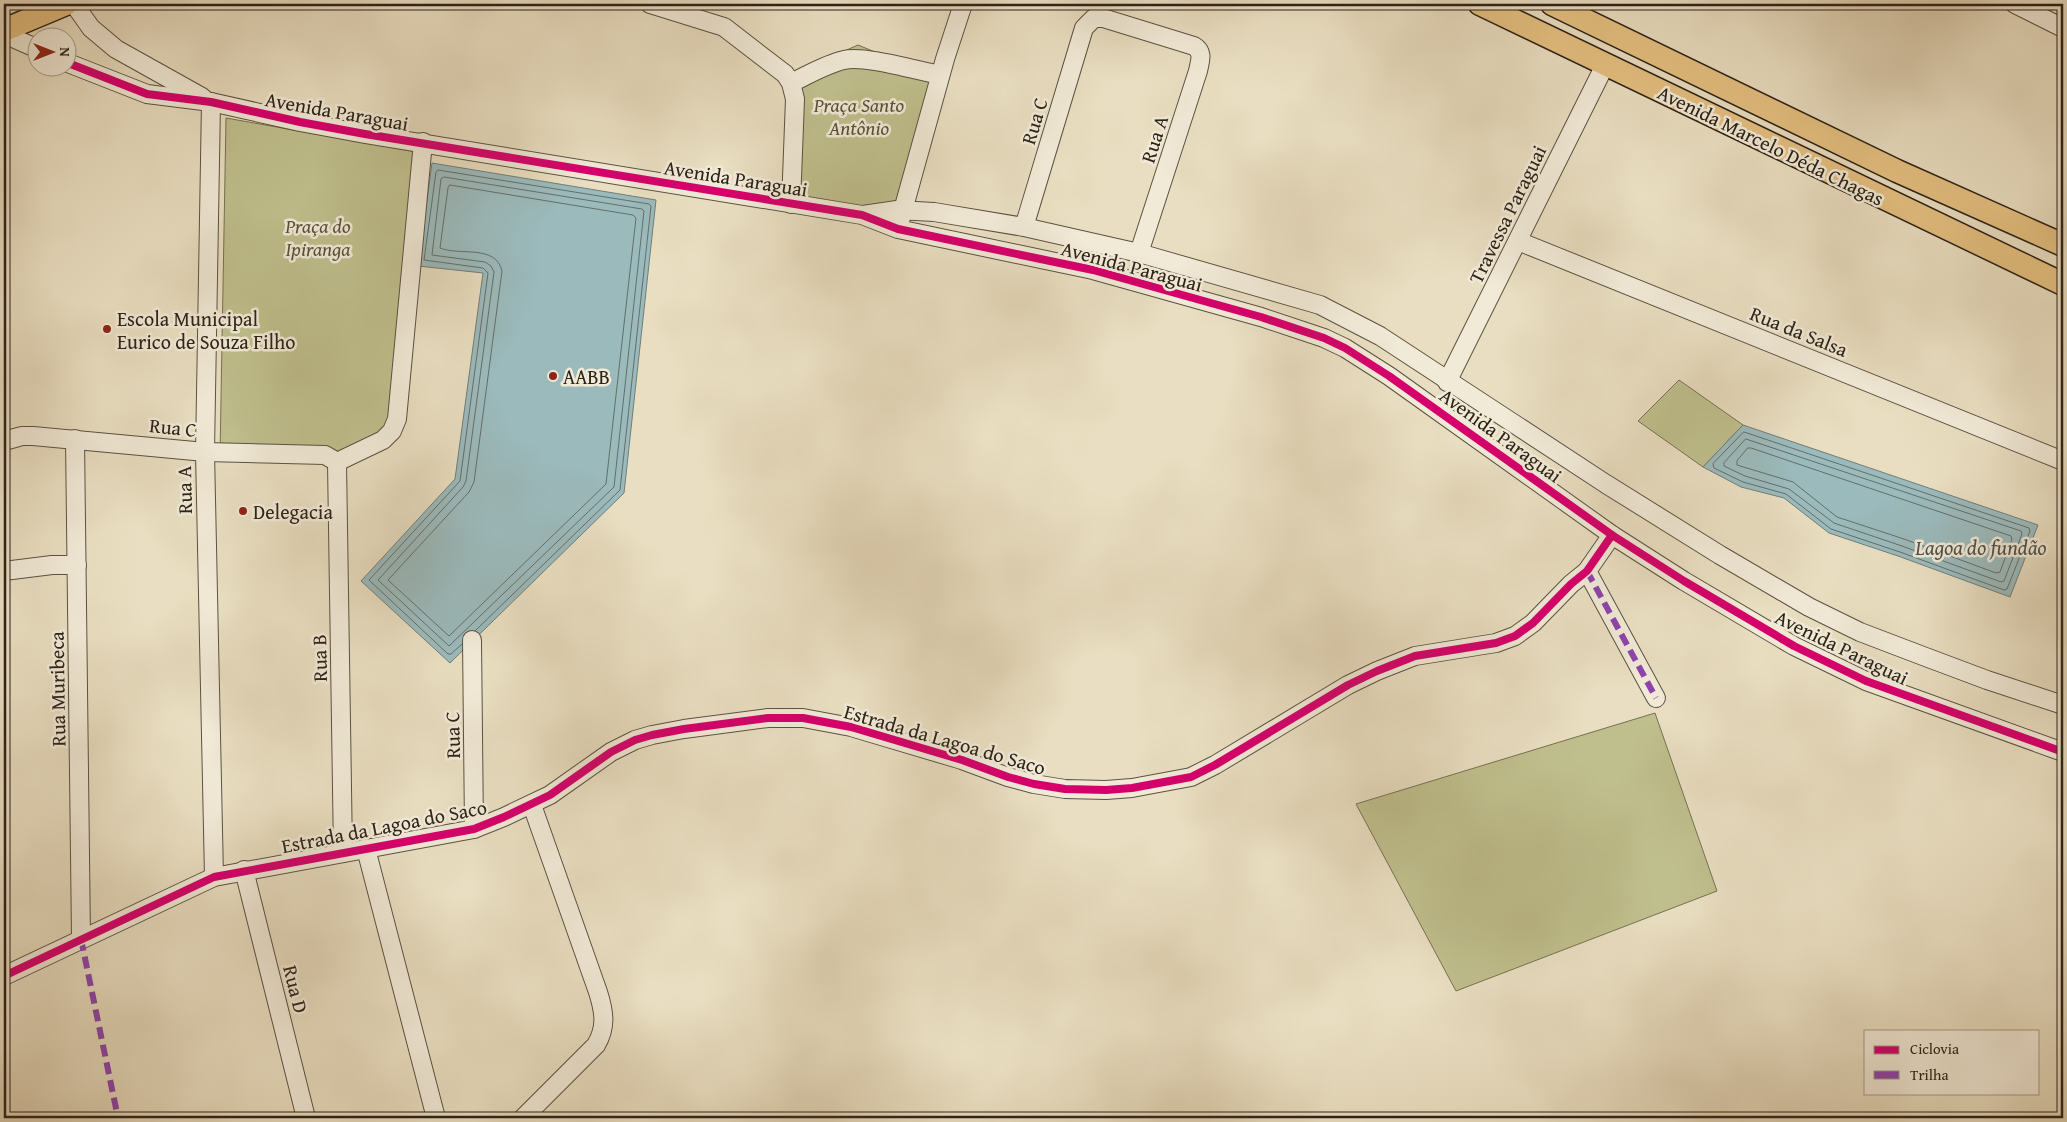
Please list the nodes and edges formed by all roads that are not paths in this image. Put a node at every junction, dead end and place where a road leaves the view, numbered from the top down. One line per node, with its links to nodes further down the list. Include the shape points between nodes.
1 (66, 4): 9 (main road)
2 (74, 4): 19 (street, Avenida Paraguai, via 91,28 116,49)
3 (650, 4): 16 (street, via 724,27 781,70)
4 (963, 4): 15 (street)
5 (1480, 4): 12 (main road, Avenida Marcelo Déda Chagas)
6 (1552, 4): 14 (main road, Avenida Marcelo Déda Chagas)
7 (2015, 4): 8 (street)
8 (2063, 28)
9 (4, 32): 10 (street)
10 (28, 44)
11 (1187, 44): 25 (street, Rua C, via 1099,17 1090,21 1084,28); 29 (street, Rua A, via 1199,50 1198,71)
12 (1605, 65): 18 (main road, Avenida Marcelo Déda Chagas); 27 (street, Travessa Paraguai)
13 (78, 67): 19 (street, Avenida Paraguai, via 147,94)
14 (1685, 68): 17 (main road, Avenida Marcelo Déda Chagas); 18 (main road)
15 (940, 75): 16 (street, via 849,59); 23 (street)
16 (791, 83): 22 (street, via 795,99)
17 (1720, 85): 20 (main road); 28 (main road, Avenida Marcelo Déda Chagas, via 1897,171)
18 (1672, 97): 20 (main road, Avenida Marcelo Déda Chagas)
19 (211, 102): 21 (street, Avenida Paraguai, via 300,122); 34 (street, Rua A)
20 (1706, 113): 30 (main road, Avenida Marcelo Déda Chagas)
21 (424, 142): 22 (street, Avenida Paraguai); 36 (street, via 396,419 384,440)
22 (791, 204): 24 (street, Avenida Paraguai)
23 (902, 210): 24 (street, Avenida Paraguai); 25 (street, Avenida Paraguai, via 952,214); 26 (street)
24 (862, 215): 26 (street, Avenida Paraguai)
25 (1024, 227): 29 (street, Avenida Paraguai)
26 (898, 229): 37 (street, Avenida Paraguai, via 1093,270 1324,338 1389,376)
27 (1518, 241): 31 (street, Travessa Paraguai); 35 (street, Rua da Salsa)
28 (2063, 245)
29 (1139, 253): 31 (street, Avenida Paraguai, via 1320,305 1380,336)
30 (2063, 284)
31 (1448, 382): 43 (street, Avenida Paraguai, via 1720,555 1809,607 1914,653)
32 (75, 439): 33 (street, Rua C, via 33,436); 34 (street, Rua C); 38 (street, Rua Muribeca)
33 (4, 441)
34 (205, 452): 36 (street, Rua C, via 325,455); 50 (street, Rua A)
35 (2063, 461)
36 (337, 462): 48 (street, Rua B)
37 (1612, 535): 40 (street, Estrada da Lagoa do Saco); 44 (street, Avenida Paraguai, via 1794,646 1866,682)
38 (77, 565): 39 (street); 51 (street, Rua Muribeca)
39 (4, 571)
40 (1587, 571): 42 (street); 45 (street, Estrada da Lagoa do Saco, via 1515,636 1496,643 1415,656 1377,671 1215,765 1191,777 1170,782 1106,790 1065,789 1034,784 874,733 803,718 768,718 636,740 611,752)
41 (472, 640): 46 (street, Rua C)
42 (1656, 698)
43 (2063, 705)
44 (2063, 752)
45 (532, 805): 46 (street, Estrada da Lagoa do Saco); 55 (street, via 598,992 604,1022 596,1045)
46 (474, 829): 47 (street, Estrada da Lagoa do Saco)
47 (366, 849): 48 (street, Estrada da Lagoa do Saco); 54 (street)
48 (343, 853): 49 (street, Estrada da Lagoa do Saco)
49 (244, 870): 50 (street, Estrada da Lagoa do Saco); 53 (street, Rua D)
50 (214, 877): 51 (street, Estrada da Lagoa do Saco)
51 (81, 939): 52 (street, Estrada da Lagoa do Saco)
52 (4, 976)
53 (306, 1118)
54 (436, 1118)
55 (523, 1118)

